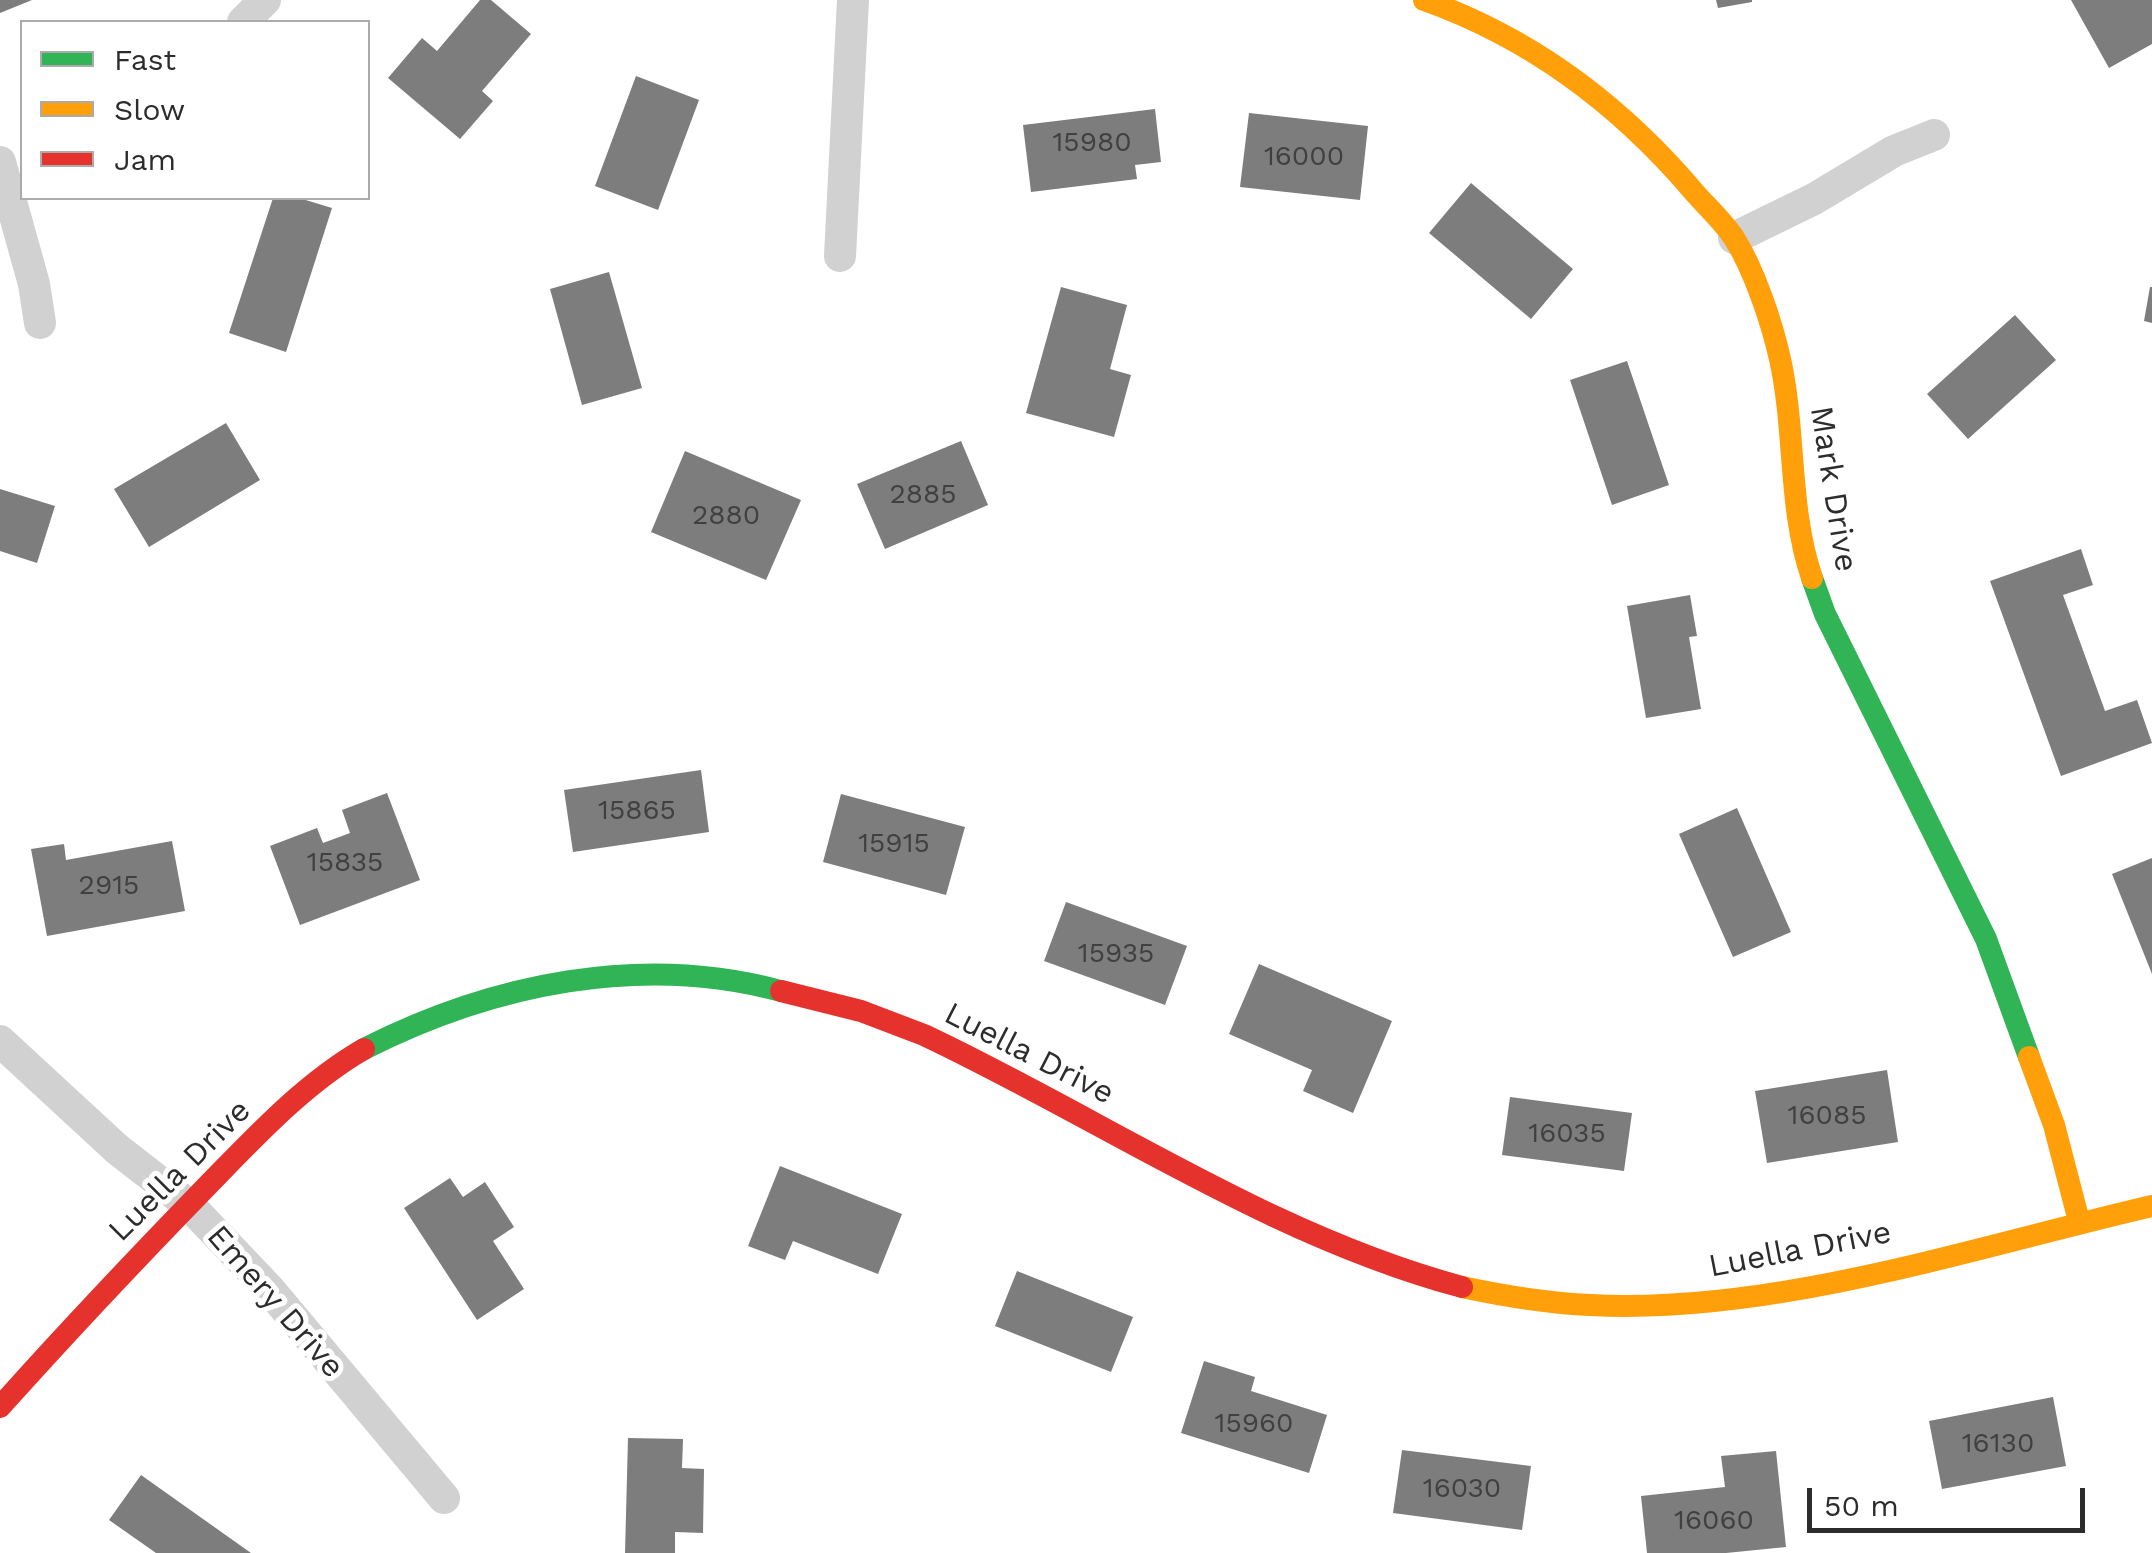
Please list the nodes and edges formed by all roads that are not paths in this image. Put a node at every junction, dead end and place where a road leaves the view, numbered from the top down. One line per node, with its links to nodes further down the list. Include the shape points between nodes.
1 (265, 0): 4 (street)
2 (853, 0): 8 (street)
3 (1424, 0): 7 (street, Mark Drive, via 1559,66 1652,142)
4 (244, 20)
5 (1934, 135): 7 (street)
6 (0, 162): 9 (street)
7 (1734, 238): 13 (street, Mark Drive, via 1780,360 1801,531 1824,614 1986,939 2054,1125)
8 (840, 256)
9 (40, 322)
10 (0, 1042): 11 (street, Emery Drive, via 117,1150)
11 (189, 1205): 13 (street, Luella Drive, via 358,1052 502,994 676,974 868,1012 1368,1256 1518,1298 1704,1302 1823,1283); 14 (street, Luella Drive); 15 (street, Emery Drive, via 269,1289)
12 (2152, 1206): 13 (street, Luella Drive)
13 (2080, 1222)
14 (0, 1408)
15 (444, 1498)

